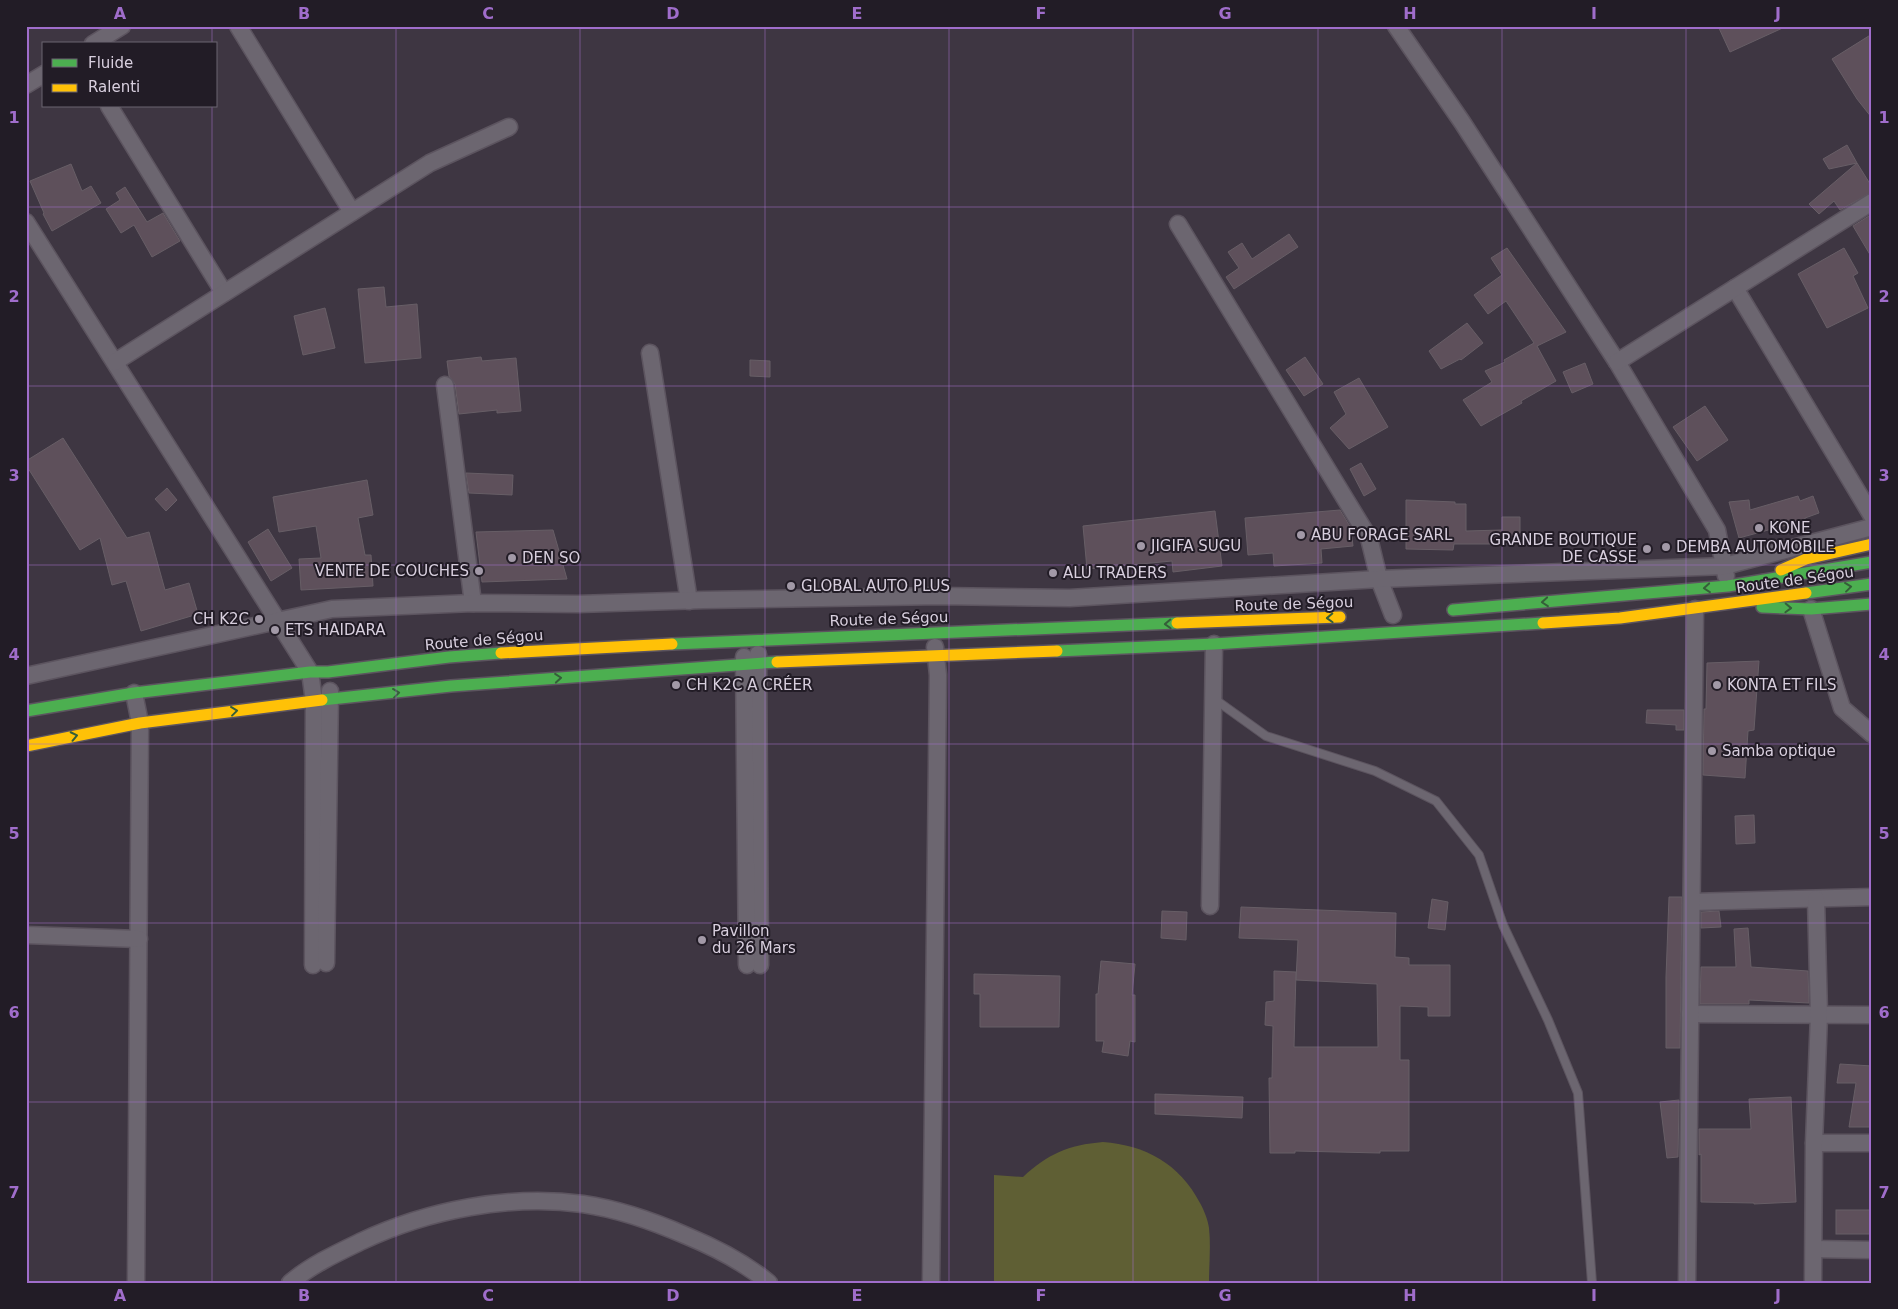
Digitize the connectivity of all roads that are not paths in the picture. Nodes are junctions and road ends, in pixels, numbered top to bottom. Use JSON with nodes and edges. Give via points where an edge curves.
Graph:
{"nodes":[{"id":1,"x":122,"y":26,"type":"edge"},
{"id":2,"x":238,"y":26,"type":"edge"},
{"id":3,"x":1396,"y":26,"type":"edge"},
{"id":4,"x":96,"y":42,"type":"edge"},
{"id":5,"x":42,"y":75,"type":"edge"},
{"id":6,"x":26,"y":85,"type":"edge"},
{"id":7,"x":111,"y":108,"type":"edge"},
{"id":8,"x":509,"y":127,"type":"dead end"},
{"id":9,"x":1872,"y":202,"type":"edge"},
{"id":10,"x":352,"y":212,"type":"junction"},
{"id":11,"x":26,"y":222,"type":"edge"},
{"id":12,"x":1178,"y":224,"type":"dead end"},
{"id":13,"x":1735,"y":288,"type":"junction"},
{"id":14,"x":224,"y":293,"type":"junction"},
{"id":15,"x":650,"y":353,"type":"dead end"},
{"id":16,"x":115,"y":362,"type":"junction"},
{"id":17,"x":1617,"y":362,"type":"junction"},
{"id":18,"x":445,"y":385,"type":"dead end"},
{"id":19,"x":1872,"y":516,"type":"edge"},
{"id":20,"x":1872,"y":527,"type":"edge"},
{"id":21,"x":1872,"y":544,"type":"edge"},
{"id":22,"x":1872,"y":562,"type":"edge"},
{"id":23,"x":1724,"y":566,"type":"junction"},
{"id":24,"x":1379,"y":579,"type":"junction"},
{"id":25,"x":1756,"y":581,"type":"junction"},
{"id":26,"x":1872,"y":584,"type":"edge"},
{"id":27,"x":1728,"y":586,"type":"junction"},
{"id":28,"x":689,"y":601,"type":"junction"},
{"id":29,"x":473,"y":603,"type":"junction"},
{"id":30,"x":1872,"y":604,"type":"edge"},
{"id":31,"x":1722,"y":605,"type":"junction"},
{"id":32,"x":1695,"y":609,"type":"junction"},
{"id":33,"x":1811,"y":609,"type":"junction"},
{"id":34,"x":1442,"y":611,"type":"dead end"},
{"id":35,"x":1393,"y":615,"type":"dead end"},
{"id":36,"x":1353,"y":617,"type":"dead end"},
{"id":37,"x":278,"y":620,"type":"junction"},
{"id":38,"x":934,"y":632,"type":"junction"},
{"id":39,"x":750,"y":640,"type":"junction"},
{"id":40,"x":1214,"y":644,"type":"junction"},
{"id":41,"x":936,"y":655,"type":"junction"},
{"id":42,"x":751,"y":664,"type":"junction"},
{"id":43,"x":310,"y":672,"type":"junction"},
{"id":44,"x":328,"y":672,"type":"junction"},
{"id":45,"x":26,"y":676,"type":"edge"},
{"id":46,"x":134,"y":693,"type":"junction"},
{"id":47,"x":1213,"y":698,"type":"junction"},
{"id":48,"x":331,"y":700,"type":"junction"},
{"id":49,"x":314,"y":701,"type":"junction"},
{"id":50,"x":26,"y":711,"type":"edge"},
{"id":51,"x":140,"y":723,"type":"junction"},
{"id":52,"x":1872,"y":734,"type":"edge"},
{"id":53,"x":26,"y":746,"type":"edge"},
{"id":54,"x":1872,"y":897,"type":"edge"},
{"id":55,"x":1816,"y":899,"type":"junction"},
{"id":56,"x":1692,"y":902,"type":"junction"},
{"id":57,"x":1210,"y":906,"type":"dead end"},
{"id":58,"x":26,"y":935,"type":"edge"},
{"id":59,"x":139,"y":939,"type":"junction"},
{"id":60,"x":753,"y":965,"type":"dead end"},
{"id":61,"x":1690,"y":1014,"type":"junction"},
{"id":62,"x":1819,"y":1015,"type":"junction"},
{"id":63,"x":1872,"y":1015,"type":"edge"},
{"id":64,"x":1814,"y":1143,"type":"junction"},
{"id":65,"x":1872,"y":1143,"type":"edge"},
{"id":66,"x":1814,"y":1249,"type":"junction"},
{"id":67,"x":1872,"y":1250,"type":"edge"},
{"id":68,"x":136,"y":1283,"type":"edge"},
{"id":69,"x":290,"y":1283,"type":"edge"},
{"id":70,"x":769,"y":1283,"type":"edge"},
{"id":71,"x":931,"y":1283,"type":"edge"},
{"id":72,"x":1592,"y":1283,"type":"edge"},
{"id":73,"x":1687,"y":1283,"type":"edge"},
{"id":74,"x":1813,"y":1283,"type":"edge"}],
"edges":[{"from":1,"to":4,"type":"street"},
{"from":2,"to":10,"type":"street"},
{"from":3,"to":17,"type":"street"},
{"from":5,"to":6,"type":"street"},
{"from":7,"to":14,"type":"street"},
{"from":8,"to":10,"type":"street","via":[[430,163]]},
{"from":9,"to":13,"type":"street"},
{"from":10,"to":14,"type":"street"},
{"from":11,"to":16,"type":"street"},
{"from":12,"to":24,"type":"street","via":[[1369,538]]},
{"from":13,"to":17,"type":"street"},
{"from":13,"to":19,"type":"street"},
{"from":14,"to":16,"type":"street"},
{"from":15,"to":28,"type":"street"},
{"from":16,"to":37,"type":"street"},
{"from":17,"to":23,"type":"street","via":[[1717,530]]},
{"from":18,"to":29,"type":"street"},
{"from":20,"to":23,"type":"street"},
{"from":21,"to":25,"type":"main road","name":"Route de Ségou","via":[[1806,559]]},
{"from":22,"to":25,"type":"main road","name":"Route de Ségou"},
{"from":23,"to":24,"type":"street"},
{"from":23,"to":27,"type":"street"},
{"from":24,"to":28,"type":"street","via":[[1070,598],[942,596]]},
{"from":24,"to":35,"type":"street"},
{"from":25,"to":27,"type":"main road","name":"Route de Ségou"},
{"from":31,"to":26,"type":"main road","name":"Route de Ségou","one_way":true},
{"from":27,"to":34,"type":"main road","name":"Route de Ségou","one_way":true},
{"from":28,"to":29,"type":"street"},
{"from":29,"to":37,"type":"street","via":[[332,609]]},
{"from":30,"to":33,"type":"main road","name":"Route de Ségou"},
{"from":31,"to":32,"type":"main road","name":"Route de Ségou"},
{"from":31,"to":33,"type":"main road","name":"Route de Ségou","one_way":true},
{"from":32,"to":40,"type":"main road","name":"Route de Ségou","via":[[1620,618]]},
{"from":32,"to":56,"type":"street"},
{"from":33,"to":52,"type":"street","via":[[1842,708]]},
{"from":36,"to":38,"type":"main road","name":"Route de Ségou","one_way":true},
{"from":37,"to":43,"type":"street"},
{"from":37,"to":45,"type":"street"},
{"from":38,"to":39,"type":"main road","name":"Route de Ségou"},
{"from":38,"to":41,"type":"street"},
{"from":39,"to":42,"type":"street"},
{"from":39,"to":44,"type":"main road","name":"Route de Ségou","via":[[573,648]]},
{"from":40,"to":41,"type":"main road","name":"Route de Ségou"},
{"from":40,"to":47,"type":"street"},
{"from":41,"to":42,"type":"main road","name":"Route de Ségou"},
{"from":41,"to":71,"type":"street"},
{"from":48,"to":42,"type":"main road","name":"Route de Ségou","one_way":true,"via":[[450,686]]},
{"from":42,"to":60,"type":"street"},
{"from":43,"to":44,"type":"main road","name":"Route de Ségou"},
{"from":43,"to":46,"type":"main road","name":"Route de Ségou"},
{"from":43,"to":49,"type":"street"},
{"from":44,"to":48,"type":"street"},
{"from":46,"to":50,"type":"main road","name":"Route de Ségou"},
{"from":46,"to":51,"type":"street"},
{"from":47,"to":57,"type":"street"},
{"from":47,"to":72,"type":"lane","via":[[1266,736],[1376,771],[1436,801],[1479,855],[1503,925],[1578,1093]]},
{"from":48,"to":49,"type":"main road","name":"Route de Ségou"},
{"from":48,"to":49,"type":"street","via":[[320,964]]},
{"from":51,"to":49,"type":"main road","name":"Route de Ségou","one_way":true},
{"from":53,"to":51,"type":"main road","name":"Route de Ségou","one_way":true},
{"from":51,"to":59,"type":"street"},
{"from":54,"to":55,"type":"street"},
{"from":55,"to":56,"type":"street"},
{"from":55,"to":62,"type":"street"},
{"from":56,"to":61,"type":"street"},
{"from":58,"to":59,"type":"street"},
{"from":59,"to":68,"type":"street"},
{"from":61,"to":62,"type":"street"},
{"from":61,"to":73,"type":"street"},
{"from":62,"to":63,"type":"street"},
{"from":62,"to":64,"type":"street"},
{"from":64,"to":65,"type":"street"},
{"from":64,"to":66,"type":"street"},
{"from":66,"to":67,"type":"street"},
{"from":66,"to":74,"type":"street"},
{"from":69,"to":70,"type":"street","via":[[335,1254],[417,1219],[485,1204],[531,1201],[583,1204],[668,1228],[715,1248]]}]}
